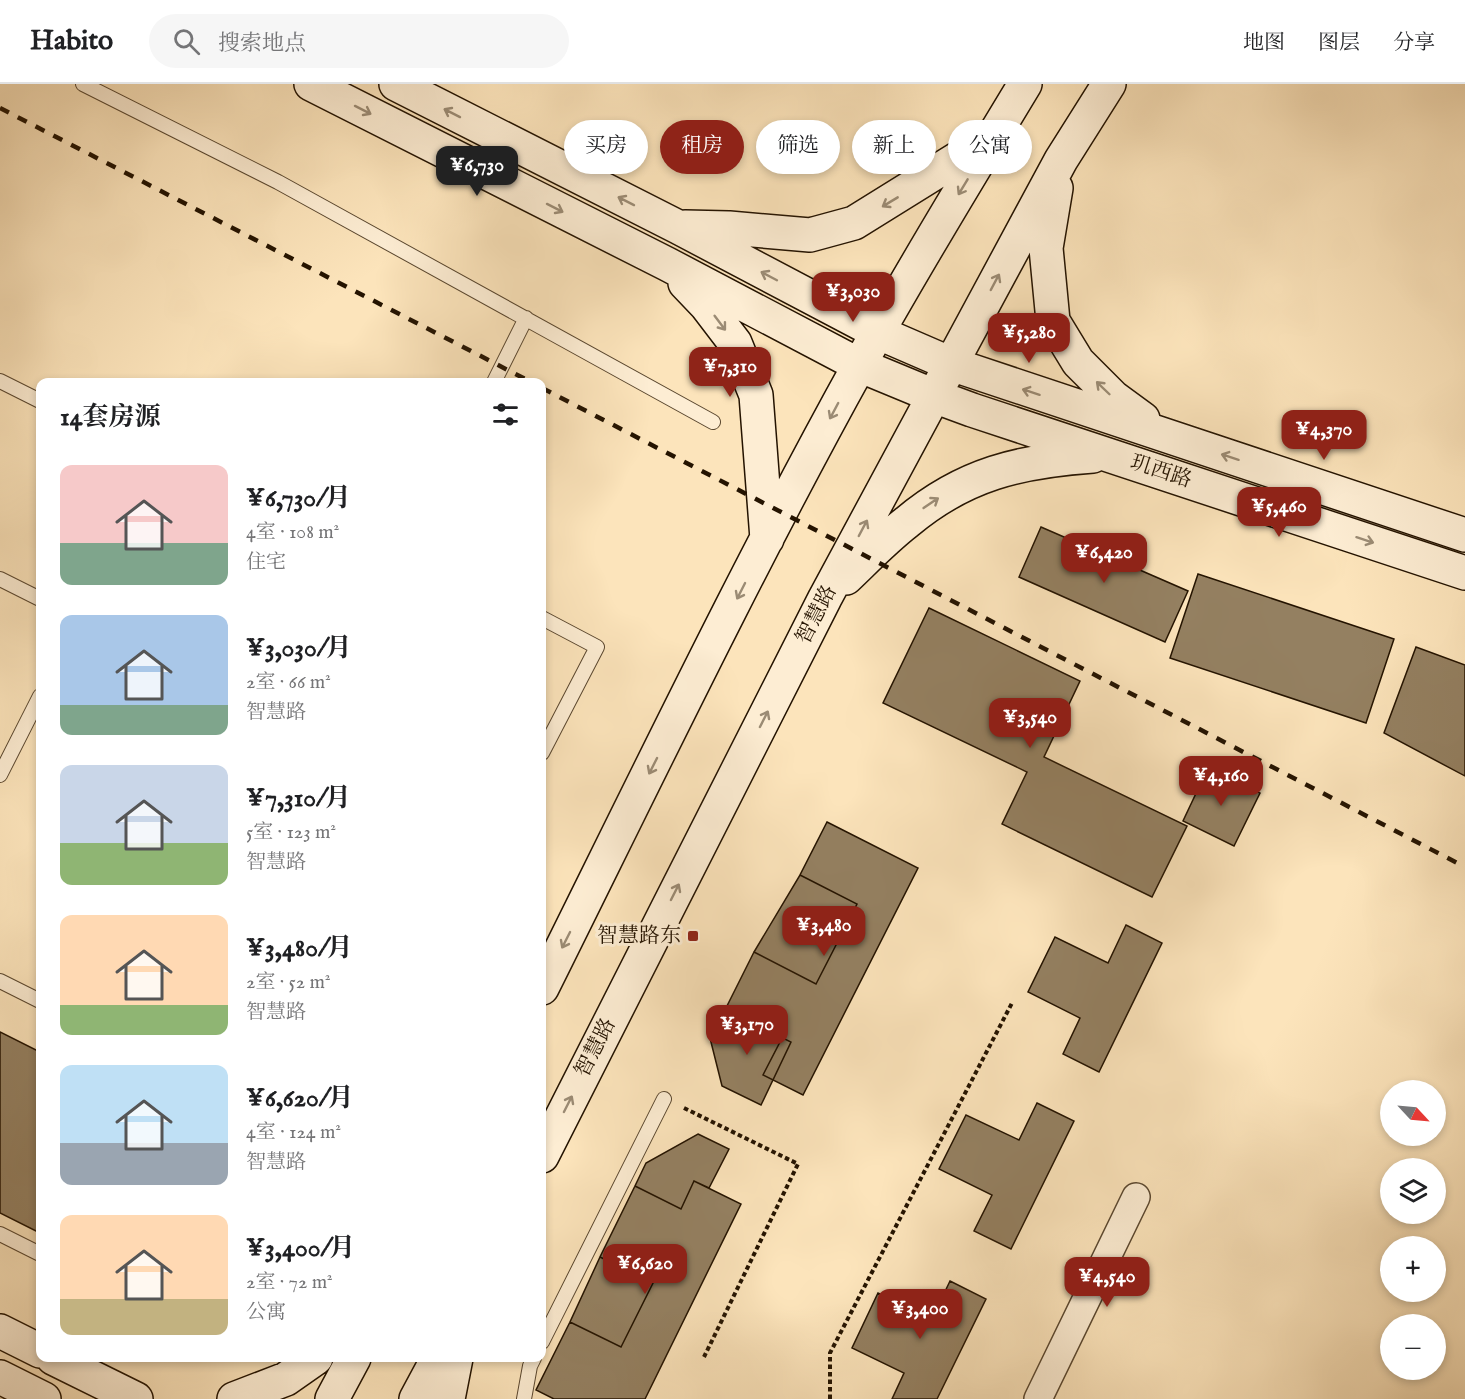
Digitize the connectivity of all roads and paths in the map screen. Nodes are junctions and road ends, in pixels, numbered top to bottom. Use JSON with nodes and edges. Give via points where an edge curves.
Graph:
{"nodes":[{"id":1,"x":83,"y":84,"type":"edge"},
{"id":2,"x":310,"y":84,"type":"edge"},
{"id":3,"x":396,"y":84,"type":"edge"},
{"id":4,"x":1025,"y":84,"type":"edge"},
{"id":5,"x":1109,"y":84,"type":"edge"},
{"id":6,"x":1003,"y":120,"type":"edge"},
{"id":7,"x":1061,"y":160,"type":"junction"},
{"id":8,"x":948,"y":165,"type":"edge"},
{"id":9,"x":971,"y":174,"type":"edge"},
{"id":10,"x":678,"y":227,"type":"junction"},
{"id":11,"x":667,"y":264,"type":"junction"},
{"id":12,"x":526,"y":318,"type":"junction"},
{"id":13,"x":877,"y":332,"type":"junction"},
{"id":14,"x":951,"y":364,"type":"junction"},
{"id":15,"x":859,"y":365,"type":"junction"},
{"id":16,"x":496,"y":378,"type":"edge"},
{"id":17,"x":0,"y":381,"type":"edge"},
{"id":18,"x":934,"y":396,"type":"junction"},
{"id":19,"x":36,"y":399,"type":"edge"},
{"id":20,"x":713,"y":422,"type":"dead end"},
{"id":21,"x":1166,"y":436,"type":"junction"},
{"id":22,"x":1110,"y":455,"type":"junction"},
{"id":23,"x":1465,"y":535,"type":"edge"},
{"id":24,"x":767,"y":539,"type":"junction"},
{"id":25,"x":1465,"y":573,"type":"edge"},
{"id":26,"x":0,"y":579,"type":"edge"},
{"id":27,"x":36,"y":597,"type":"edge"},
{"id":28,"x":825,"y":598,"type":"junction"},
{"id":29,"x":546,"y":620,"type":"edge"},
{"id":30,"x":36,"y":704,"type":"edge"},
{"id":31,"x":546,"y":745,"type":"edge"},
{"id":32,"x":0,"y":775,"type":"edge"},
{"id":33,"x":546,"y":980,"type":"edge"},
{"id":34,"x":0,"y":981,"type":"edge"},
{"id":35,"x":36,"y":999,"type":"edge"},
{"id":36,"x":1012,"y":1003,"type":"dead end"},
{"id":37,"x":664,"y":1099,"type":"joint"},
{"id":38,"x":546,"y":1148,"type":"edge"},
{"id":39,"x":1136,"y":1197,"type":"dead end"},
{"id":40,"x":0,"y":1234,"type":"edge"},
{"id":41,"x":36,"y":1252,"type":"edge"},
{"id":42,"x":0,"y":1331,"type":"edge"},
{"id":43,"x":546,"y":1334,"type":"edge"},
{"id":44,"x":36,"y":1349,"type":"edge"},
{"id":45,"x":704,"y":1357,"type":"dead end"},
{"id":46,"x":61,"y":1362,"type":"edge"},
{"id":47,"x":310,"y":1362,"type":"edge"},
{"id":48,"x":352,"y":1362,"type":"edge"},
{"id":49,"x":436,"y":1362,"type":"edge"},
{"id":50,"x":455,"y":1362,"type":"edge"},
{"id":51,"x":532,"y":1362,"type":"edge"},
{"id":52,"x":0,"y":1377,"type":"edge"},
{"id":53,"x":125,"y":1393,"type":"edge"},
{"id":54,"x":44,"y":1399,"type":"edge"},
{"id":55,"x":158,"y":1399,"type":"edge"},
{"id":56,"x":234,"y":1399,"type":"edge"},
{"id":57,"x":332,"y":1399,"type":"edge"},
{"id":58,"x":416,"y":1399,"type":"edge"},
{"id":59,"x":448,"y":1399,"type":"edge"},
{"id":60,"x":524,"y":1399,"type":"edge"},
{"id":61,"x":830,"y":1399,"type":"edge"},
{"id":62,"x":1038,"y":1399,"type":"edge"}],
"edges":[{"from":1,"to":12,"type":"lane","via":[[278,182]]},
{"from":2,"to":11,"type":"main road","name":"玑西路","one_way":true},
{"from":10,"to":3,"type":"main road","one_way":true},
{"from":4,"to":6,"type":"main road"},
{"from":5,"to":7,"type":"main road","name":"智慧路"},
{"from":14,"to":7,"type":"main road","name":"智慧路","one_way":true},
{"from":21,"to":7,"type":"main road","one_way":true,"via":[[1113,397],[1078,362],[1053,321],[1046,248]]},
{"from":8,"to":10,"type":"main road","one_way":true,"via":[[854,223],[810,235]]},
{"from":9,"to":13,"type":"main road","one_way":true},
{"from":13,"to":10,"type":"main road","one_way":true},
{"from":11,"to":15,"type":"main road","name":"玑西路"},
{"from":11,"to":24,"type":"main road","one_way":true,"via":[[735,343],[756,395]]},
{"from":12,"to":16,"type":"lane"},
{"from":12,"to":20,"type":"lane"},
{"from":13,"to":14,"type":"main road"},
{"from":13,"to":15,"type":"main road"},
{"from":14,"to":18,"type":"main road","name":"智慧路"},
{"from":21,"to":14,"type":"main road","one_way":true},
{"from":15,"to":18,"type":"main road","name":"玑西路"},
{"from":15,"to":24,"type":"main road","one_way":true},
{"from":17,"to":19,"type":"lane"},
{"from":18,"to":22,"type":"main road","name":"玑西路"},
{"from":28,"to":18,"type":"main road","name":"智慧路","one_way":true},
{"from":23,"to":21,"type":"main road","one_way":true},
{"from":22,"to":25,"type":"main road","name":"玑西路","one_way":true},
{"from":28,"to":22,"type":"main road","one_way":true,"via":[[906,522],[969,482],[1007,468],[1051,459]]},
{"from":24,"to":33,"type":"main road","one_way":true},
{"from":26,"to":27,"type":"lane"},
{"from":38,"to":28,"type":"main road","name":"智慧路","one_way":true},
{"from":29,"to":31,"type":"lane","via":[[597,647]]},
{"from":30,"to":32,"type":"lane"},
{"from":34,"to":35,"type":"lane"},
{"from":36,"to":61,"type":"path","via":[[830,1353]]},
{"from":37,"to":43,"type":"lane"},
{"from":37,"to":45,"type":"path","via":[[798,1164]]},
{"from":39,"to":62,"type":"street"},
{"from":40,"to":41,"type":"lane"},
{"from":42,"to":44,"type":"main road"},
{"from":46,"to":53,"type":"main road"},
{"from":47,"to":56,"type":"main road","via":[[286,1379]]},
{"from":48,"to":57,"type":"main road"},
{"from":49,"to":58,"type":"main road"},
{"from":50,"to":59,"type":"main road"},
{"from":51,"to":60,"type":"lane"},
{"from":52,"to":54,"type":"main road"},
{"from":53,"to":55,"type":"main road"}]}
